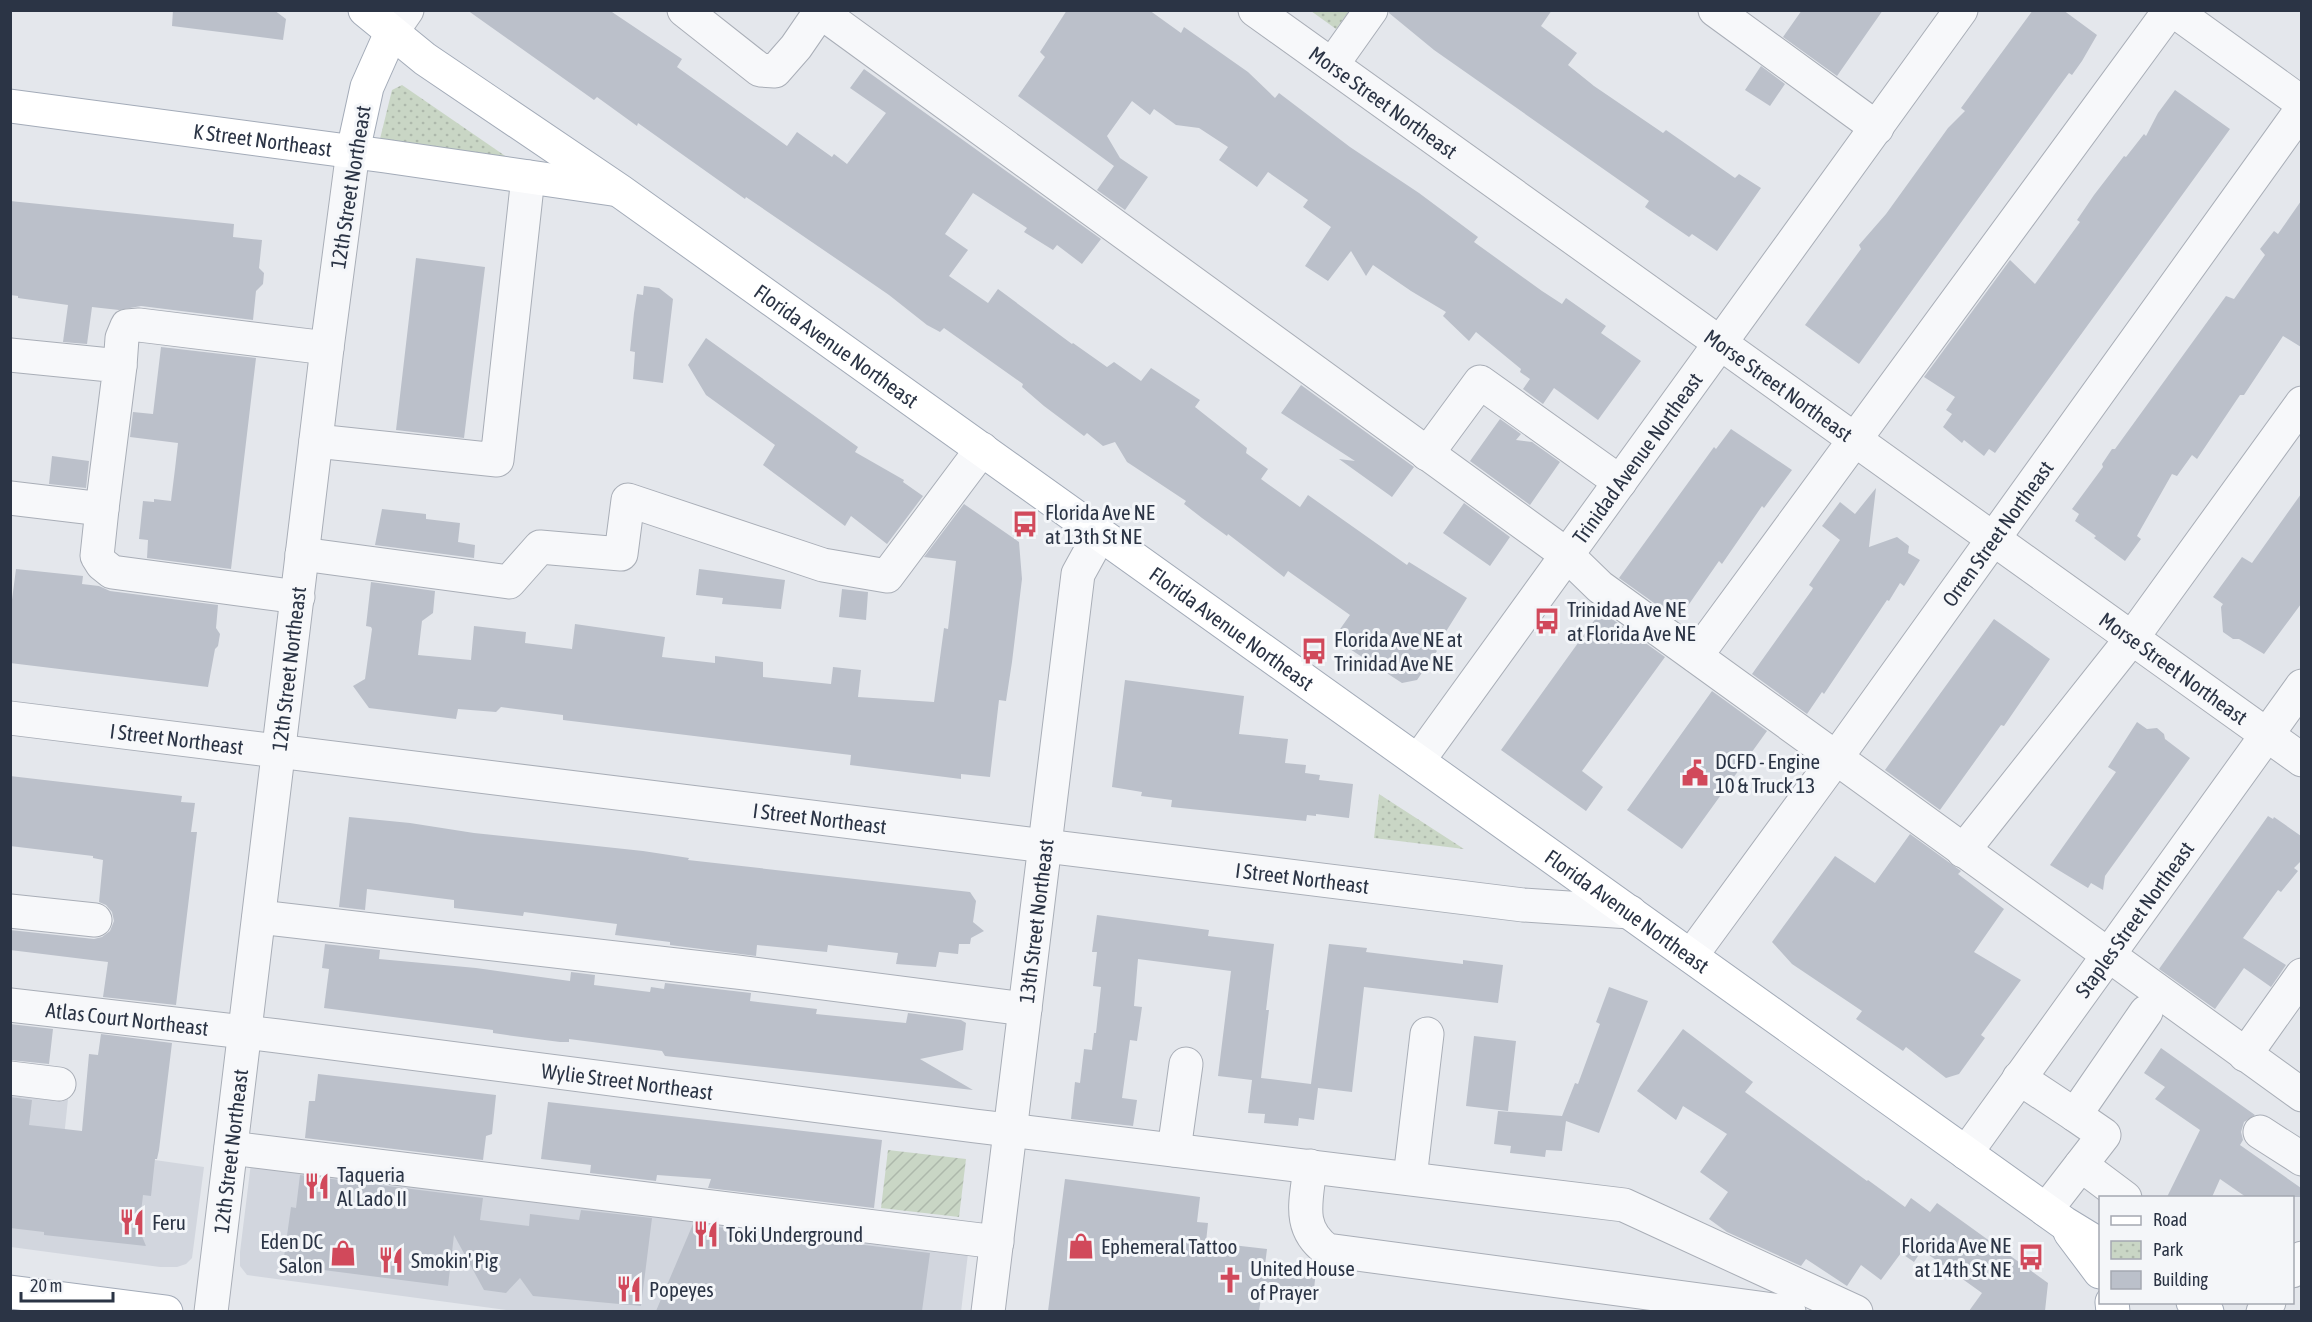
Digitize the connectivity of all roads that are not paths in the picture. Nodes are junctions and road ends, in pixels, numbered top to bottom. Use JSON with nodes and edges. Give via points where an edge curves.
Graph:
{"nodes":[{"id":1,"x":365,"y":10,"type":"edge"},
{"id":2,"x":684,"y":10,"type":"edge"},
{"id":3,"x":1255,"y":10,"type":"edge"},
{"id":4,"x":1371,"y":10,"type":"edge"},
{"id":5,"x":1715,"y":10,"type":"edge"},
{"id":6,"x":1962,"y":10,"type":"edge"},
{"id":7,"x":2171,"y":10,"type":"edge"},
{"id":8,"x":819,"y":11,"type":"edge"},
{"id":9,"x":399,"y":22,"type":"edge"},
{"id":10,"x":1332,"y":65,"type":"junction"},
{"id":11,"x":2301,"y":103,"type":"edge"},
{"id":12,"x":10,"y":106,"type":"edge"},
{"id":13,"x":2301,"y":109,"type":"edge"},
{"id":14,"x":1877,"y":128,"type":"junction"},
{"id":15,"x":353,"y":151,"type":"junction"},
{"id":16,"x":528,"y":177,"type":"junction"},
{"id":17,"x":620,"y":191,"type":"junction"},
{"id":18,"x":1720,"y":344,"type":"junction"},
{"id":19,"x":327,"y":348,"type":"junction"},
{"id":20,"x":10,"y":355,"type":"edge"},
{"id":21,"x":120,"y":366,"type":"junction"},
{"id":22,"x":2301,"y":403,"type":"edge"},
{"id":23,"x":1854,"y":440,"type":"junction"},
{"id":24,"x":316,"y":441,"type":"junction"},
{"id":25,"x":982,"y":449,"type":"junction"},
{"id":26,"x":1427,"y":454,"type":"junction"},
{"id":27,"x":1620,"y":482,"type":"junction"},
{"id":28,"x":10,"y":498,"type":"edge"},
{"id":29,"x":102,"y":509,"type":"junction"},
{"id":30,"x":1100,"y":534,"type":"junction"},
{"id":31,"x":1993,"y":538,"type":"junction"},
{"id":32,"x":302,"y":554,"type":"junction"},
{"id":33,"x":1567,"y":555,"type":"junction"},
{"id":34,"x":298,"y":597,"type":"junction"},
{"id":35,"x":2132,"y":638,"type":"junction"},
{"id":36,"x":1696,"y":656,"type":"junction"},
{"id":37,"x":2301,"y":686,"type":"edge"},
{"id":38,"x":10,"y":718,"type":"edge"},
{"id":39,"x":2266,"y":735,"type":"junction"},
{"id":40,"x":279,"y":751,"type":"junction"},
{"id":41,"x":1836,"y":758,"type":"junction"},
{"id":42,"x":2301,"y":760,"type":"edge"},
{"id":43,"x":1418,"y":761,"type":"junction"},
{"id":44,"x":1044,"y":844,"type":"junction"},
{"id":45,"x":1963,"y":851,"type":"junction"},
{"id":46,"x":10,"y":911,"type":"edge"},
{"id":47,"x":1630,"y":912,"type":"junction"},
{"id":48,"x":259,"y":917,"type":"junction"},
{"id":49,"x":94,"y":920,"type":"dead end"},
{"id":50,"x":1691,"y":956,"type":"junction"},
{"id":51,"x":2107,"y":956,"type":"junction"},
{"id":52,"x":2301,"y":975,"type":"edge"},
{"id":53,"x":10,"y":1005,"type":"edge"},
{"id":54,"x":1025,"y":1009,"type":"junction"},
{"id":55,"x":2146,"y":1012,"type":"dead end"},
{"id":56,"x":245,"y":1032,"type":"junction"},
{"id":57,"x":1427,"y":1034,"type":"dead end"},
{"id":58,"x":2244,"y":1054,"type":"junction"},
{"id":59,"x":1186,"y":1064,"type":"dead end"},
{"id":60,"x":10,"y":1078,"type":"edge"},
{"id":61,"x":2019,"y":1078,"type":"junction"},
{"id":62,"x":59,"y":1084,"type":"dead end"},
{"id":63,"x":2301,"y":1095,"type":"edge"},
{"id":64,"x":2075,"y":1115,"type":"junction"},
{"id":65,"x":1010,"y":1130,"type":"junction"},
{"id":66,"x":2260,"y":1132,"type":"dead end"},
{"id":67,"x":231,"y":1148,"type":"junction"},
{"id":68,"x":1174,"y":1150,"type":"junction"},
{"id":69,"x":1966,"y":1153,"type":"junction"},
{"id":70,"x":2301,"y":1159,"type":"edge"},
{"id":71,"x":2081,"y":1165,"type":"junction"},
{"id":72,"x":1310,"y":1166,"type":"junction"},
{"id":73,"x":1410,"y":1178,"type":"junction"},
{"id":74,"x":2124,"y":1196,"type":"edge"},
{"id":75,"x":2055,"y":1217,"type":"junction"},
{"id":76,"x":997,"y":1242,"type":"junction"},
{"id":77,"x":2099,"y":1244,"type":"edge"},
{"id":78,"x":2099,"y":1271,"type":"edge"},
{"id":79,"x":10,"y":1292,"type":"edge"},
{"id":80,"x":166,"y":1311,"type":"edge"},
{"id":81,"x":212,"y":1311,"type":"edge"},
{"id":82,"x":988,"y":1311,"type":"edge"},
{"id":83,"x":1789,"y":1311,"type":"edge"},
{"id":84,"x":1856,"y":1311,"type":"edge"}],
"edges":[{"from":1,"to":9,"type":"main road","name":"Florida Avenue Northeast"},
{"from":2,"to":8,"type":"street","via":[[760,70],[775,71]]},
{"from":3,"to":10,"type":"street","name":"Morse Street Northeast"},
{"from":4,"to":10,"type":"street"},
{"from":5,"to":14,"type":"street"},
{"from":6,"to":14,"type":"street","name":"Trinidad Avenue Northeast"},
{"from":7,"to":11,"type":"street"},
{"from":7,"to":23,"type":"street"},
{"from":8,"to":26,"type":"street"},
{"from":9,"to":15,"type":"main road","name":"12th Street Northeast","via":[[367,87]]},
{"from":9,"to":17,"type":"main road","name":"Florida Avenue Northeast","via":[[530,131]]},
{"from":10,"to":18,"type":"street","name":"Morse Street Northeast"},
{"from":12,"to":15,"type":"main road","name":"K Street Northeast"},
{"from":13,"to":31,"type":"street","name":"Orren Street Northeast"},
{"from":14,"to":18,"type":"street","name":"Trinidad Avenue Northeast"},
{"from":15,"to":16,"type":"main road","name":"K Street Northeast"},
{"from":15,"to":19,"type":"street","name":"12th Street Northeast"},
{"from":16,"to":17,"type":"main road","name":"K Street Northeast"},
{"from":16,"to":24,"type":"street","via":[[497,460]]},
{"from":17,"to":25,"type":"main road","name":"Florida Avenue Northeast"},
{"from":18,"to":23,"type":"street","name":"Morse Street Northeast"},
{"from":18,"to":27,"type":"street","name":"Trinidad Avenue Northeast"},
{"from":19,"to":21,"type":"street","via":[[127,326]]},
{"from":19,"to":24,"type":"street","name":"12th Street Northeast"},
{"from":20,"to":21,"type":"street"},
{"from":21,"to":29,"type":"street"},
{"from":22,"to":35,"type":"street"},
{"from":23,"to":31,"type":"street","name":"Morse Street Northeast"},
{"from":23,"to":36,"type":"street"},
{"from":24,"to":32,"type":"street","name":"12th Street Northeast"},
{"from":25,"to":30,"type":"main road","name":"Florida Avenue Northeast"},
{"from":25,"to":32,"type":"street","via":[[887,576],[823,565],[628,500],[621,554],[540,547],[509,582]]},
{"from":26,"to":27,"type":"street","via":[[1480,382]]},
{"from":26,"to":33,"type":"street"},
{"from":27,"to":33,"type":"street","name":"Trinidad Avenue Northeast"},
{"from":28,"to":29,"type":"street"},
{"from":29,"to":34,"type":"street","via":[[97,556],[112,572]]},
{"from":30,"to":43,"type":"main road","name":"Florida Avenue Northeast"},
{"from":30,"to":44,"type":"street","name":"13th Street Northeast","via":[[1078,574]]},
{"from":31,"to":35,"type":"street","name":"Morse Street Northeast"},
{"from":31,"to":41,"type":"street","name":"Orren Street Northeast"},
{"from":32,"to":34,"type":"street","name":"12th Street Northeast"},
{"from":33,"to":36,"type":"street","via":[[1600,587]]},
{"from":33,"to":43,"type":"street","name":"Trinidad Avenue Northeast"},
{"from":34,"to":40,"type":"street","name":"12th Street Northeast"},
{"from":35,"to":39,"type":"street","name":"Morse Street Northeast"},
{"from":35,"to":45,"type":"street"},
{"from":36,"to":41,"type":"street"},
{"from":37,"to":39,"type":"street","name":"Staples Street Northeast"},
{"from":38,"to":40,"type":"street","name":"I Street Northeast"},
{"from":39,"to":42,"type":"street","name":"Morse Street Northeast"},
{"from":39,"to":51,"type":"street","name":"Staples Street Northeast"},
{"from":40,"to":44,"type":"street","name":"I Street Northeast"},
{"from":40,"to":48,"type":"street","name":"12th Street Northeast"},
{"from":41,"to":45,"type":"street"},
{"from":41,"to":50,"type":"street","name":"Orren Street Northeast"},
{"from":43,"to":47,"type":"main road","name":"Florida Avenue Northeast"},
{"from":44,"to":47,"type":"street","name":"I Street Northeast","via":[[1522,905]]},
{"from":44,"to":54,"type":"street","name":"13th Street Northeast"},
{"from":45,"to":51,"type":"street"},
{"from":46,"to":49,"type":"street"},
{"from":47,"to":50,"type":"main road","name":"Florida Avenue Northeast"},
{"from":48,"to":54,"type":"street"},
{"from":48,"to":56,"type":"street","name":"12th Street Northeast"},
{"from":50,"to":69,"type":"main road","name":"Florida Avenue Northeast"},
{"from":51,"to":58,"type":"street"},
{"from":51,"to":61,"type":"street","name":"Staples Street Northeast"},
{"from":52,"to":58,"type":"street"},
{"from":53,"to":56,"type":"street","name":"Atlas Court Northeast"},
{"from":54,"to":65,"type":"street","name":"13th Street Northeast"},
{"from":55,"to":64,"type":"street"},
{"from":56,"to":65,"type":"street","name":"Wylie Street Northeast"},
{"from":56,"to":67,"type":"street","name":"12th Street Northeast"},
{"from":57,"to":73,"type":"street"},
{"from":58,"to":63,"type":"street"},
{"from":59,"to":68,"type":"street"},
{"from":60,"to":62,"type":"street"},
{"from":61,"to":64,"type":"street"},
{"from":61,"to":69,"type":"street","name":"Staples Street Northeast"},
{"from":64,"to":71,"type":"street","via":[[2104,1135]]},
{"from":65,"to":68,"type":"street","name":"Wylie Street Northeast"},
{"from":65,"to":76,"type":"street","name":"13th Street Northeast"},
{"from":66,"to":70,"type":"street"},
{"from":67,"to":76,"type":"street"},
{"from":67,"to":81,"type":"street","name":"12th Street Northeast"},
{"from":68,"to":72,"type":"street","name":"Wylie Street Northeast"},
{"from":69,"to":75,"type":"main road","name":"Florida Avenue Northeast"},
{"from":71,"to":74,"type":"street"},
{"from":71,"to":75,"type":"street"},
{"from":72,"to":73,"type":"street","name":"Wylie Street Northeast"},
{"from":72,"to":83,"type":"street","via":[[1305,1221],[1314,1240],[1327,1250]]},
{"from":73,"to":84,"type":"street","name":"Wylie Street Northeast","via":[[1624,1205]]},
{"from":75,"to":77,"type":"main road","name":"Florida Avenue Northeast"},
{"from":75,"to":78,"type":"main road"},
{"from":76,"to":82,"type":"street","name":"13th Street Northeast"},
{"from":79,"to":80,"type":"main road"}]}
